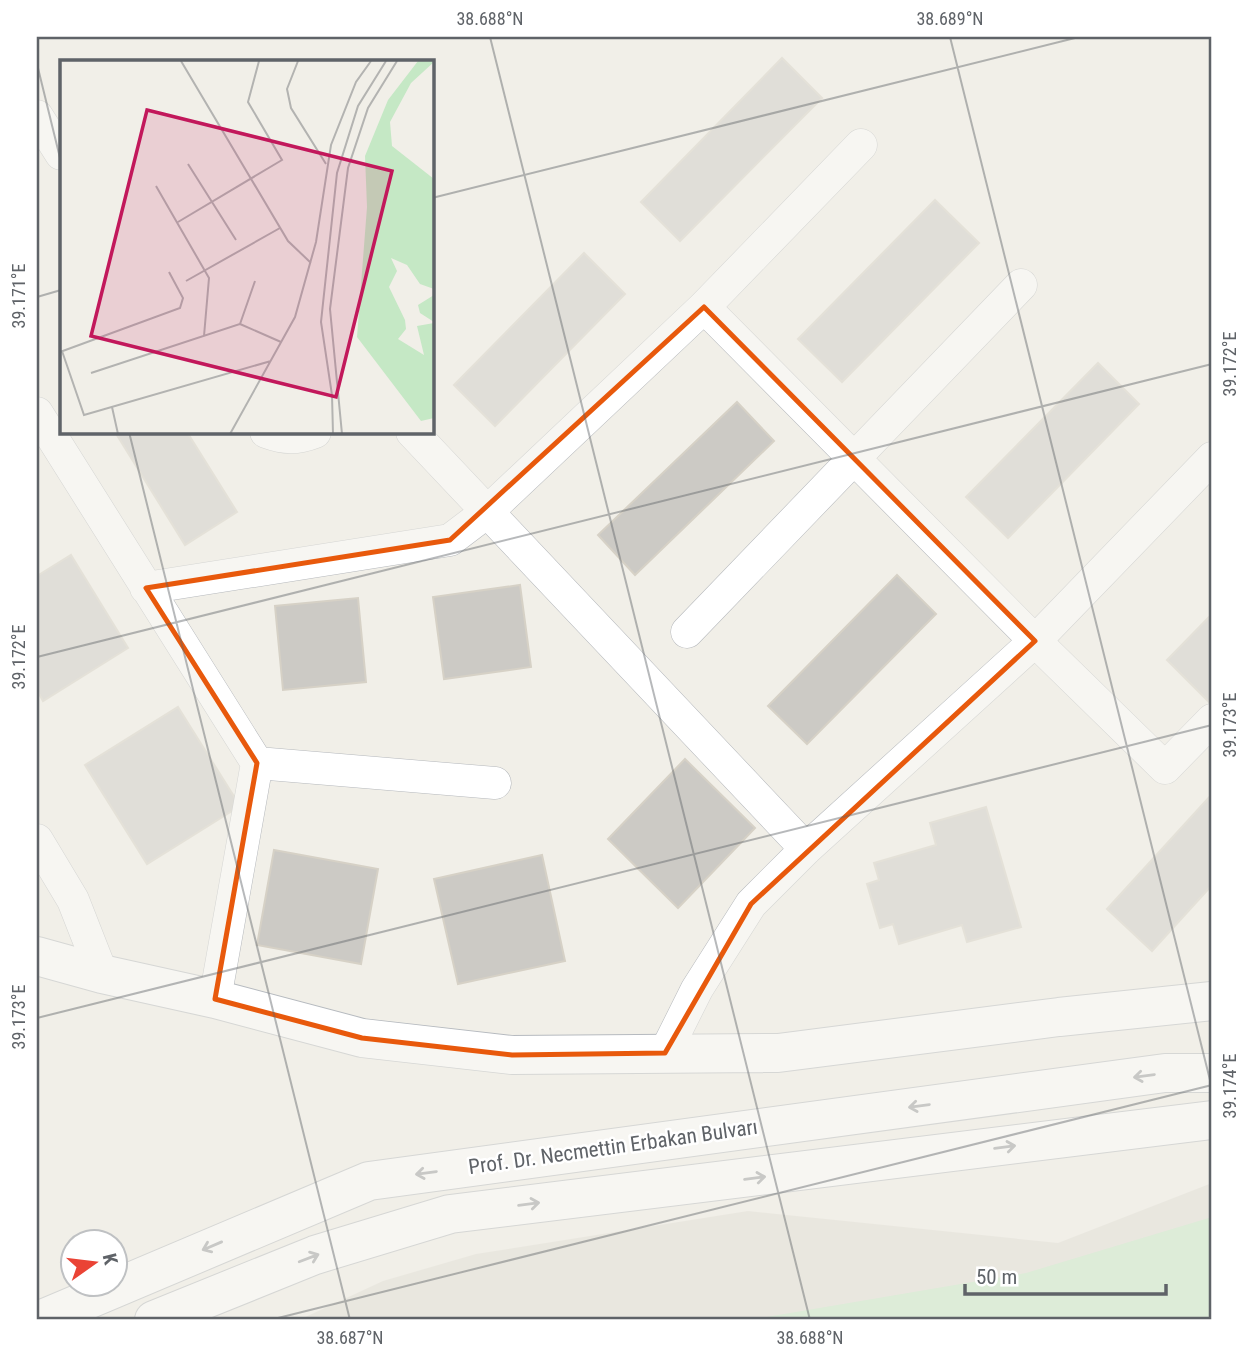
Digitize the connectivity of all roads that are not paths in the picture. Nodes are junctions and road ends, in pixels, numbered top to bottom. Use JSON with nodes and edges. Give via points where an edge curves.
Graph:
{"nodes":[{"id":1,"x":37,"y":116,"type":"edge"},
{"id":2,"x":861,"y":145,"type":"dead end"},
{"id":3,"x":60,"y":152,"type":"edge"},
{"id":4,"x":1021,"y":285,"type":"dead end"},
{"id":5,"x":704,"y":307,"type":"junction"},
{"id":6,"x":37,"y":414,"type":"edge"},
{"id":7,"x":271,"y":434,"type":"edge"},
{"id":8,"x":310,"y":434,"type":"edge"},
{"id":9,"x":414,"y":434,"type":"edge"},
{"id":10,"x":853,"y":458,"type":"junction"},
{"id":11,"x":1212,"y":458,"type":"edge"},
{"id":12,"x":487,"y":512,"type":"junction"},
{"id":13,"x":146,"y":588,"type":"junction"},
{"id":14,"x":687,"y":632,"type":"dead end"},
{"id":15,"x":1035,"y":641,"type":"junction"},
{"id":16,"x":1212,"y":720,"type":"edge"},
{"id":17,"x":257,"y":764,"type":"junction"},
{"id":18,"x":495,"y":783,"type":"dead end"},
{"id":19,"x":37,"y":841,"type":"edge"},
{"id":20,"x":806,"y":849,"type":"junction"},
{"id":21,"x":37,"y":956,"type":"edge"},
{"id":22,"x":102,"y":974,"type":"junction"},
{"id":23,"x":1208,"y":997,"type":"edge"},
{"id":24,"x":215,"y":999,"type":"junction"},
{"id":25,"x":665,"y":1052,"type":"junction"},
{"id":26,"x":1212,"y":1073,"type":"edge"},
{"id":27,"x":1212,"y":1121,"type":"edge"},
{"id":28,"x":40,"y":1320,"type":"edge"},
{"id":29,"x":154,"y":1320,"type":"edge"}],
"edges":[{"from":1,"to":3,"type":"street"},
{"from":2,"to":5,"type":"street"},
{"from":4,"to":10,"type":"street"},
{"from":5,"to":10,"type":"street"},
{"from":5,"to":12,"type":"street"},
{"from":6,"to":13,"type":"street"},
{"from":7,"to":8,"type":"street","via":[[296,439]]},
{"from":9,"to":12,"type":"street"},
{"from":10,"to":14,"type":"street"},
{"from":10,"to":15,"type":"street"},
{"from":11,"to":15,"type":"street"},
{"from":12,"to":13,"type":"street","via":[[450,540]]},
{"from":12,"to":20,"type":"street"},
{"from":13,"to":17,"type":"street"},
{"from":15,"to":16,"type":"street","via":[[1165,768]]},
{"from":15,"to":20,"type":"street"},
{"from":17,"to":18,"type":"street"},
{"from":17,"to":24,"type":"street"},
{"from":19,"to":22,"type":"street","via":[[73,900]]},
{"from":20,"to":25,"type":"street","via":[[751,904],[697,989]]},
{"from":21,"to":22,"type":"main road"},
{"from":22,"to":24,"type":"main road"},
{"from":23,"to":25,"type":"main road","via":[[778,1054]]},
{"from":24,"to":25,"type":"main road","via":[[362,1038],[512,1055]]},
{"from":26,"to":28,"type":"main road","name":"Prof. Dr. Necmettin Erbakan Bulvarı","one_way":true,"via":[[1165,1073],[369,1181]]},
{"from":29,"to":27,"type":"main road","name":"Prof. Dr. Necmettin Erbakan Bulvarı","one_way":true,"via":[[315,1255],[450,1213]]}]}
